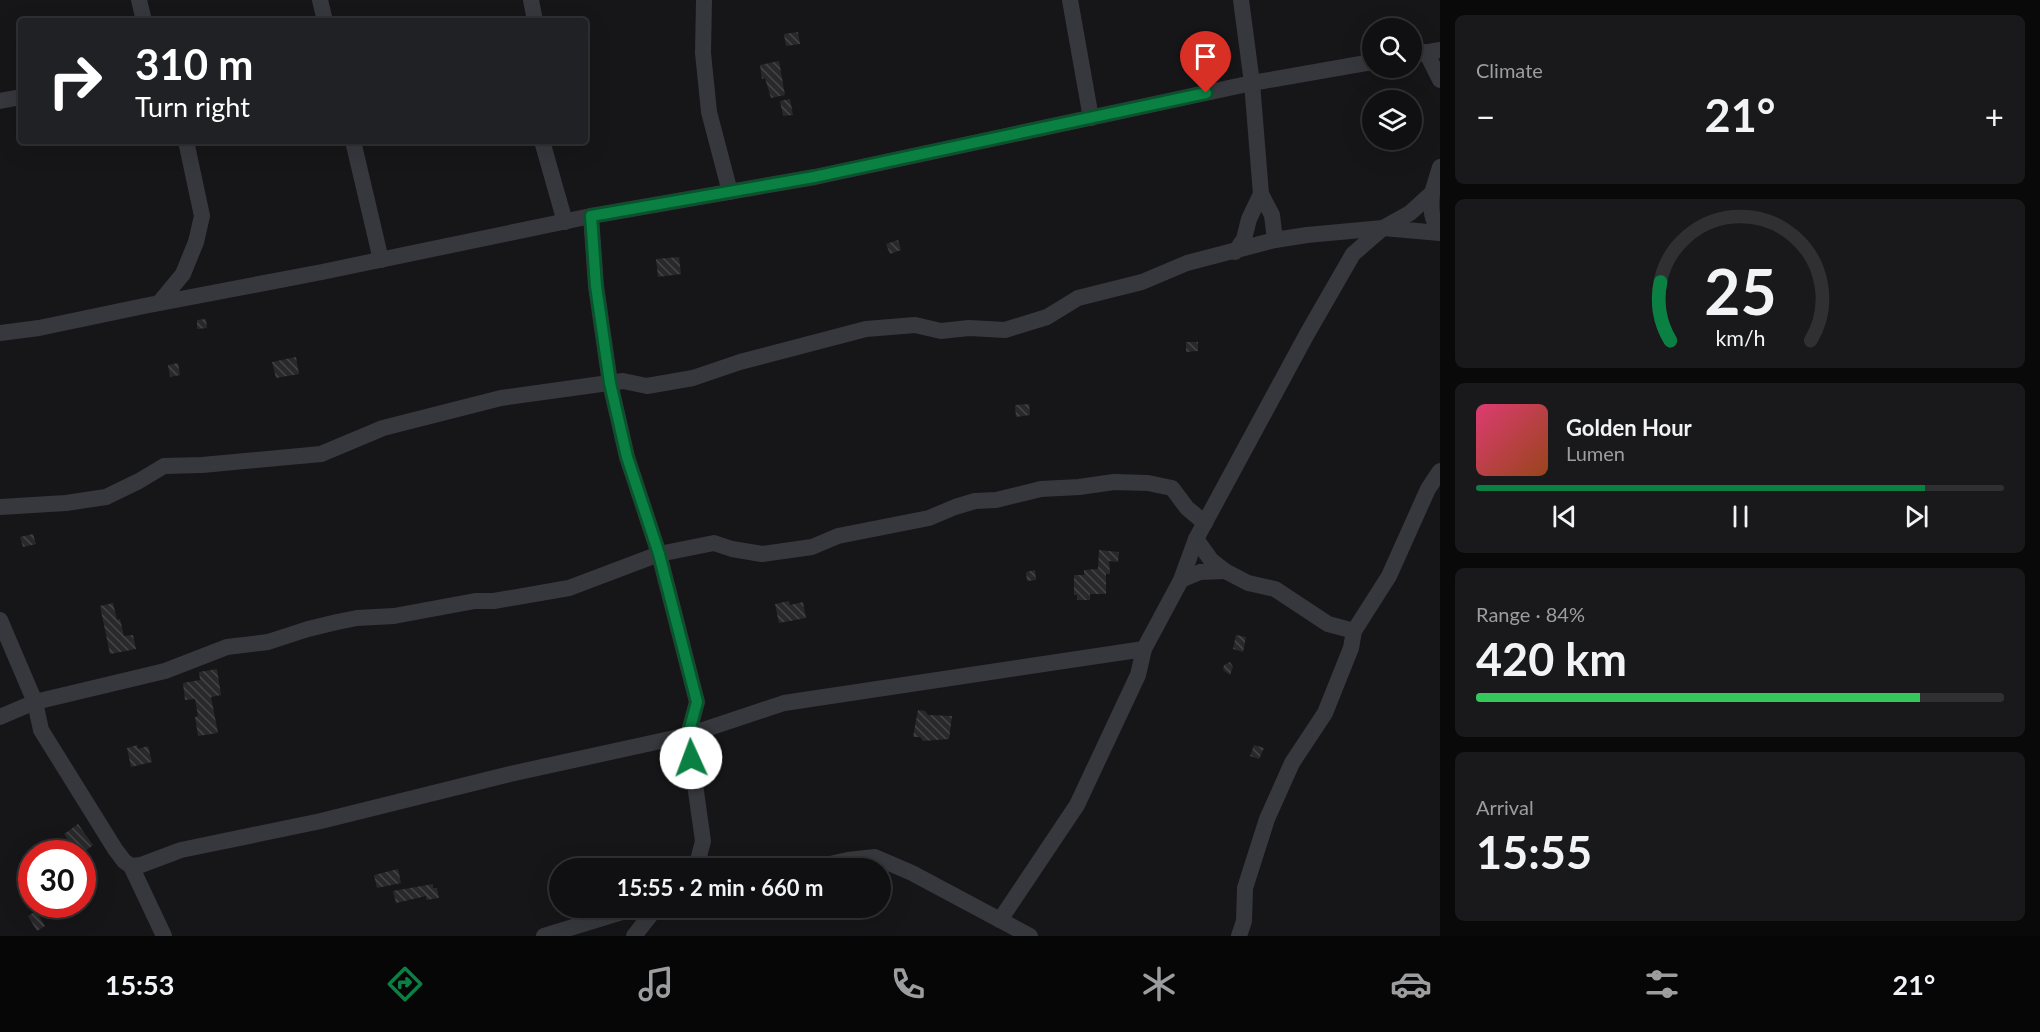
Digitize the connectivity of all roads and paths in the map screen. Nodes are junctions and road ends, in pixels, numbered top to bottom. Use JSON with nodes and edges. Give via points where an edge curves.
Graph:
{"nodes":[{"id":1,"x":139,"y":0,"type":"edge"},
{"id":2,"x":320,"y":0,"type":"edge"},
{"id":3,"x":531,"y":0,"type":"edge"},
{"id":4,"x":704,"y":0,"type":"edge"},
{"id":5,"x":1070,"y":0,"type":"edge"},
{"id":6,"x":1240,"y":0,"type":"edge"},
{"id":7,"x":143,"y":18,"type":"edge"},
{"id":8,"x":324,"y":18,"type":"edge"},
{"id":9,"x":534,"y":18,"type":"edge"},
{"id":10,"x":1426,"y":52,"type":"edge"},
{"id":11,"x":1362,"y":64,"type":"edge"},
{"id":12,"x":1440,"y":80,"type":"edge"},
{"id":13,"x":1252,"y":83,"type":"junction"},
{"id":14,"x":18,"y":97,"type":"edge"},
{"id":15,"x":0,"y":100,"type":"edge"},
{"id":16,"x":1090,"y":118,"type":"junction"},
{"id":17,"x":187,"y":144,"type":"edge"},
{"id":18,"x":354,"y":144,"type":"edge"},
{"id":19,"x":543,"y":144,"type":"edge"},
{"id":20,"x":1440,"y":167,"type":"edge"},
{"id":21,"x":730,"y":192,"type":"junction"},
{"id":22,"x":1432,"y":193,"type":"junction"},
{"id":23,"x":1261,"y":194,"type":"junction"},
{"id":24,"x":591,"y":216,"type":"junction"},
{"id":25,"x":565,"y":222,"type":"junction"},
{"id":26,"x":1383,"y":228,"type":"junction"},
{"id":27,"x":1440,"y":231,"type":"edge"},
{"id":28,"x":1275,"y":240,"type":"junction"},
{"id":29,"x":1234,"y":252,"type":"junction"},
{"id":30,"x":381,"y":260,"type":"junction"},
{"id":31,"x":159,"y":303,"type":"junction"},
{"id":32,"x":0,"y":333,"type":"edge"},
{"id":33,"x":610,"y":383,"type":"junction"},
{"id":34,"x":1440,"y":471,"type":"edge"},
{"id":35,"x":0,"y":507,"type":"edge"},
{"id":36,"x":1205,"y":523,"type":"junction"},
{"id":37,"x":1196,"y":539,"type":"junction"},
{"id":38,"x":659,"y":554,"type":"junction"},
{"id":39,"x":1225,"y":571,"type":"junction"},
{"id":40,"x":1181,"y":580,"type":"junction"},
{"id":41,"x":0,"y":620,"type":"edge"},
{"id":42,"x":1354,"y":631,"type":"junction"},
{"id":43,"x":1144,"y":649,"type":"junction"},
{"id":44,"x":35,"y":702,"type":"junction"},
{"id":45,"x":697,"y":702,"type":"junction"},
{"id":46,"x":0,"y":717,"type":"edge"},
{"id":47,"x":713,"y":727,"type":"junction"},
{"id":48,"x":688,"y":735,"type":"junction"},
{"id":49,"x":698,"y":858,"type":"edge"},
{"id":50,"x":891,"y":864,"type":"edge"},
{"id":51,"x":131,"y":866,"type":"junction"},
{"id":52,"x":602,"y":918,"type":"edge"},
{"id":53,"x":648,"y":918,"type":"edge"},
{"id":54,"x":1000,"y":920,"type":"junction"},
{"id":55,"x":164,"y":936,"type":"edge"},
{"id":56,"x":544,"y":936,"type":"edge"},
{"id":57,"x":634,"y":936,"type":"edge"},
{"id":58,"x":1030,"y":936,"type":"edge"},
{"id":59,"x":1239,"y":936,"type":"edge"}],
"edges":[{"from":1,"to":7,"type":"street"},
{"from":2,"to":8,"type":"street"},
{"from":3,"to":9,"type":"street"},
{"from":4,"to":21,"type":"street","via":[[703,52],[709,112]]},
{"from":5,"to":16,"type":"street"},
{"from":6,"to":13,"type":"street"},
{"from":10,"to":12,"type":"street"},
{"from":11,"to":13,"type":"street"},
{"from":13,"to":16,"type":"street"},
{"from":13,"to":23,"type":"street"},
{"from":14,"to":15,"type":"street"},
{"from":16,"to":21,"type":"street"},
{"from":17,"to":31,"type":"street","via":[[202,216],[183,274]]},
{"from":18,"to":30,"type":"street"},
{"from":19,"to":25,"type":"street"},
{"from":20,"to":22,"type":"street"},
{"from":21,"to":24,"type":"street"},
{"from":22,"to":26,"type":"street","via":[[1410,213]]},
{"from":22,"to":27,"type":"street","via":[[1431,214]]},
{"from":23,"to":28,"type":"street","via":[[1272,215]]},
{"from":23,"to":29,"type":"street","via":[[1244,239]]},
{"from":24,"to":25,"type":"street"},
{"from":24,"to":33,"type":"street"},
{"from":25,"to":30,"type":"street"},
{"from":26,"to":27,"type":"street"},
{"from":26,"to":28,"type":"street"},
{"from":26,"to":36,"type":"street","via":[[1353,254]]},
{"from":28,"to":29,"type":"street"},
{"from":29,"to":33,"type":"street","via":[[1078,298],[1047,317],[1005,330],[941,331],[915,325],[866,329],[693,378],[647,386],[623,381]]},
{"from":30,"to":31,"type":"street"},
{"from":31,"to":32,"type":"street"},
{"from":33,"to":35,"type":"street","via":[[501,398],[383,428],[321,454],[164,466],[106,497]]},
{"from":33,"to":38,"type":"street","via":[[627,457]]},
{"from":34,"to":42,"type":"street","via":[[1389,576]]},
{"from":36,"to":37,"type":"street"},
{"from":36,"to":38,"type":"street","via":[[1172,488],[1114,482],[975,501],[929,518],[838,536],[812,547],[762,554],[714,543]]},
{"from":37,"to":39,"type":"street"},
{"from":37,"to":40,"type":"street"},
{"from":38,"to":44,"type":"street","via":[[569,588],[337,622],[268,642],[227,648],[165,671]]},
{"from":38,"to":45,"type":"street"},
{"from":39,"to":40,"type":"street","via":[[1200,572]]},
{"from":39,"to":42,"type":"street","via":[[1248,583],[1275,589],[1328,624]]},
{"from":40,"to":43,"type":"street"},
{"from":41,"to":44,"type":"street"},
{"from":42,"to":59,"type":"street","via":[[1325,712],[1292,763],[1267,819],[1245,888],[1244,921]]},
{"from":43,"to":47,"type":"street","via":[[784,703]]},
{"from":43,"to":54,"type":"street","via":[[1134,685],[1077,805]]},
{"from":44,"to":46,"type":"street"},
{"from":44,"to":51,"type":"street","via":[[46,739],[115,849]]},
{"from":45,"to":47,"type":"street"},
{"from":45,"to":48,"type":"street"},
{"from":47,"to":48,"type":"street"},
{"from":48,"to":49,"type":"street","via":[[703,840]]},
{"from":48,"to":51,"type":"street","via":[[181,850]]},
{"from":50,"to":54,"type":"street"},
{"from":51,"to":55,"type":"street"},
{"from":52,"to":56,"type":"street"},
{"from":53,"to":57,"type":"street"},
{"from":54,"to":58,"type":"street"}]}
